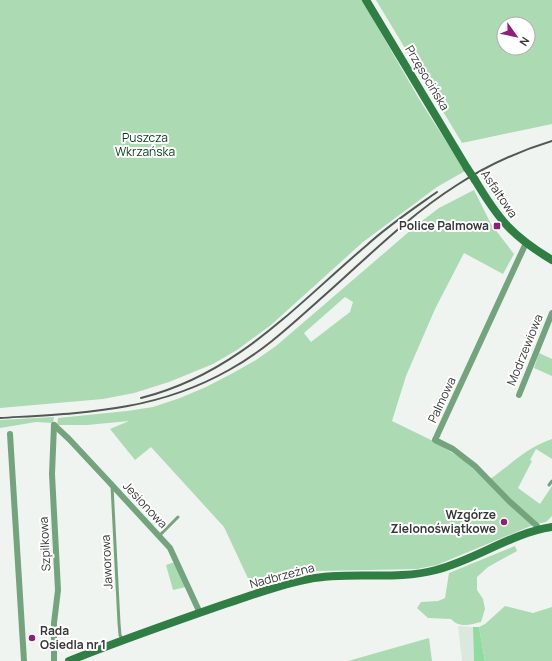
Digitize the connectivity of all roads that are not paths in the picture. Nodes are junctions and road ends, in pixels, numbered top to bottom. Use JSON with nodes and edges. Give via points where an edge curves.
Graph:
{"nodes":[{"id":1,"x":366,"y":0,"type":"edge"},
{"id":2,"x":467,"y":168,"type":"joint"},
{"id":3,"x":526,"y":243,"type":"junction"},
{"id":4,"x":552,"y":260,"type":"edge"},
{"id":5,"x":552,"y":313,"type":"edge"},
{"id":6,"x":519,"y":395,"type":"dead end"},
{"id":7,"x":54,"y":426,"type":"joint"},
{"id":8,"x":10,"y":434,"type":"dead end"},
{"id":9,"x":552,"y":481,"type":"edge"},
{"id":10,"x":112,"y":484,"type":"junction"},
{"id":11,"x":549,"y":486,"type":"dead end"},
{"id":12,"x":178,"y":517,"type":"dead end"},
{"id":13,"x":552,"y":527,"type":"edge"},
{"id":14,"x":538,"y":530,"type":"junction"},
{"id":15,"x":159,"y":536,"type":"junction"},
{"id":16,"x":200,"y":613,"type":"junction"},
{"id":17,"x":122,"y":640,"type":"junction"},
{"id":18,"x":73,"y":660,"type":"edge"},
{"id":19,"x":24,"y":661,"type":"edge"},
{"id":20,"x":54,"y":661,"type":"edge"}],
"edges":[{"from":1,"to":2,"type":"street","name":"Przęsocińska"},
{"from":2,"to":3,"type":"street","name":"Asfaltowa","bridge":true,"via":[[501,220]]},
{"from":3,"to":4,"type":"street","name":"Asfaltowa"},
{"from":3,"to":14,"type":"street","name":"Palmowa","via":[[435,440],[453,449],[475,466],[537,526]]},
{"from":5,"to":6,"type":"street","name":"Modrzewiowa"},
{"from":7,"to":10,"type":"street","name":"Jesionowa"},
{"from":7,"to":20,"type":"street","name":"Szpilkowa","via":[[52,474],[58,590],[54,623]]},
{"from":8,"to":19,"type":"street"},
{"from":9,"to":11,"type":"lane"},
{"from":10,"to":15,"type":"street","name":"Jesionowa"},
{"from":10,"to":17,"type":"lane","name":"Jaworowa"},
{"from":12,"to":15,"type":"lane"},
{"from":13,"to":14,"type":"street","name":"Nadbrzeżna"},
{"from":14,"to":16,"type":"street","name":"Nadbrzeżna","via":[[436,570],[410,574],[310,578]]},
{"from":15,"to":16,"type":"street","name":"Jesionowa","via":[[170,548]]},
{"from":16,"to":17,"type":"street","name":"Nadbrzeżna"},
{"from":17,"to":18,"type":"street","name":"Nadbrzeżna"}]}
